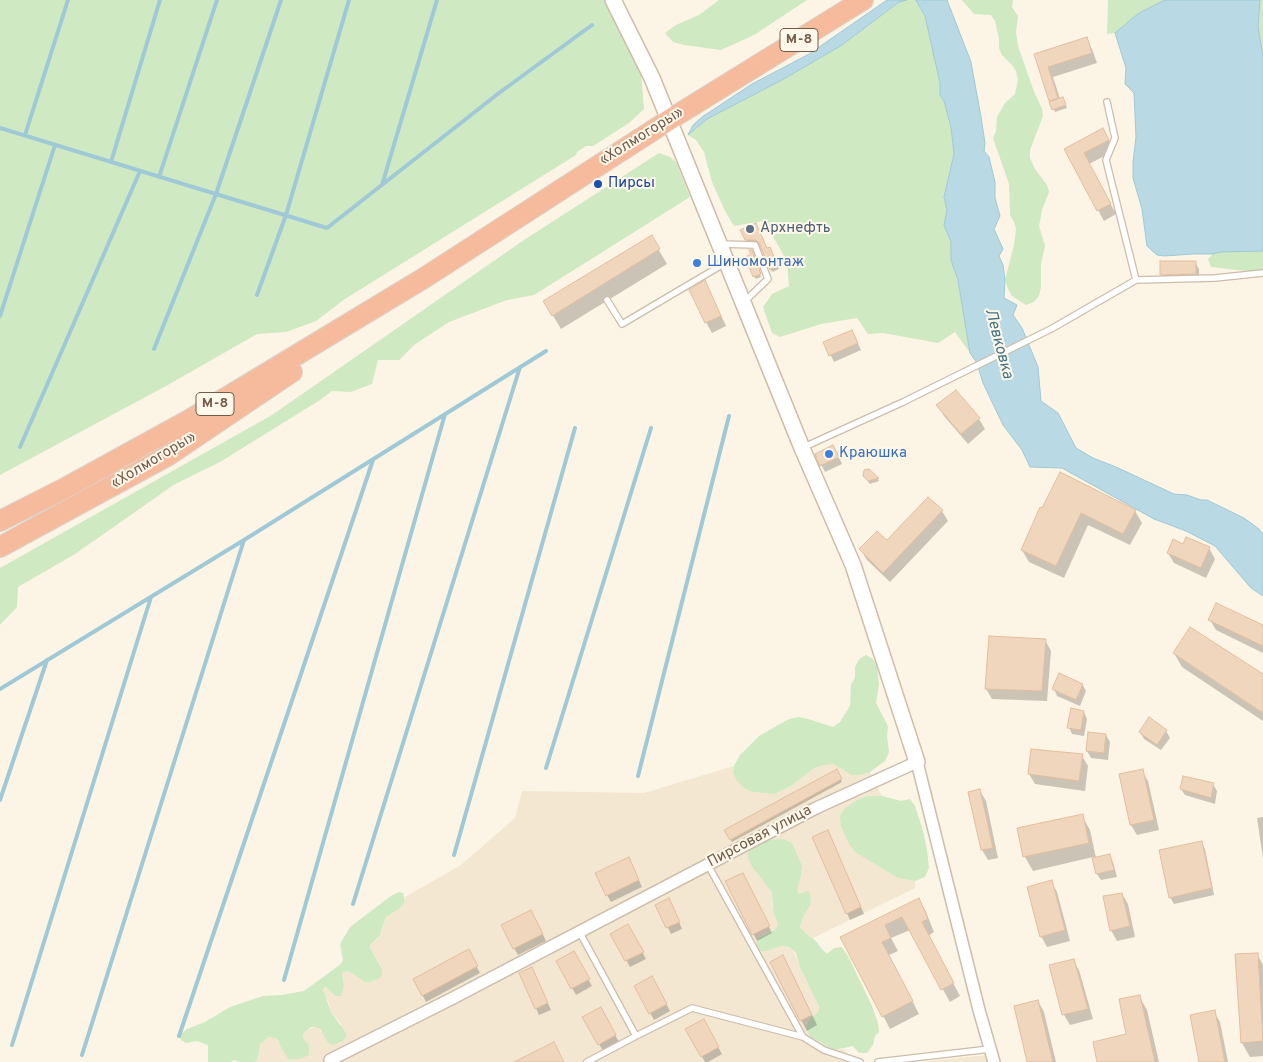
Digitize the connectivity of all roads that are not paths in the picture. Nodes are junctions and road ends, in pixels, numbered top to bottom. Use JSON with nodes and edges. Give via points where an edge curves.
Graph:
{"nodes":[{"id":1,"x":613,"y":0,"type":"edge"},
{"id":2,"x":863,"y":0,"type":"edge"},
{"id":3,"x":1107,"y":102,"type":"dead end"},
{"id":4,"x":669,"y":120,"type":"junction"},
{"id":5,"x":719,"y":244,"type":"junction"},
{"id":6,"x":727,"y":262,"type":"junction"},
{"id":7,"x":1263,"y":273,"type":"edge"},
{"id":8,"x":424,"y":278,"type":"junction"},
{"id":9,"x":1136,"y":280,"type":"junction"},
{"id":10,"x":607,"y":300,"type":"dead end"},
{"id":11,"x":743,"y":303,"type":"junction"},
{"id":12,"x":802,"y":448,"type":"junction"},
{"id":13,"x":0,"y":521,"type":"edge"},
{"id":14,"x":7,"y":544,"type":"edge"},
{"id":15,"x":917,"y":762,"type":"junction"},
{"id":16,"x":708,"y":864,"type":"junction"},
{"id":17,"x":579,"y":931,"type":"junction"},
{"id":18,"x":636,"y":1036,"type":"junction"},
{"id":19,"x":803,"y":1037,"type":"junction"},
{"id":20,"x":990,"y":1049,"type":"junction"},
{"id":21,"x":330,"y":1060,"type":"dead end"},
{"id":22,"x":587,"y":1062,"type":"edge"},
{"id":23,"x":860,"y":1062,"type":"edge"},
{"id":24,"x":878,"y":1062,"type":"edge"},
{"id":25,"x":994,"y":1062,"type":"edge"}],
"edges":[{"from":1,"to":4,"type":"street"},
{"from":2,"to":4,"type":"highway","name":"«Холмогоры»","number":"М-8"},
{"from":3,"to":9,"type":"lane","via":[[1115,138],[1106,160]]},
{"from":4,"to":5,"type":"street"},
{"from":4,"to":8,"type":"highway","name":"«Холмогоры»","number":"М-8"},
{"from":5,"to":6,"type":"street"},
{"from":5,"to":11,"type":"lane","via":[[754,245],[768,279]]},
{"from":6,"to":10,"type":"lane","via":[[622,324]]},
{"from":6,"to":11,"type":"street"},
{"from":7,"to":9,"type":"lane"},
{"from":8,"to":13,"type":"highway","name":"«Холмогоры»","number":"М-8","via":[[189,420]]},
{"from":8,"to":14,"type":"highway","name":"«Холмогоры»","number":"М-8","via":[[169,455]]},
{"from":9,"to":12,"type":"lane","via":[[1052,329]]},
{"from":11,"to":12,"type":"street"},
{"from":12,"to":15,"type":"street","via":[[853,565]]},
{"from":15,"to":16,"type":"street","name":"Пирсовая улица","via":[[816,808]]},
{"from":15,"to":20,"type":"street"},
{"from":16,"to":17,"type":"street","name":"Пирсовая улица"},
{"from":16,"to":19,"type":"lane"},
{"from":17,"to":18,"type":"lane"},
{"from":17,"to":21,"type":"street","name":"Пирсовая улица"},
{"from":18,"to":19,"type":"lane","via":[[692,1008]]},
{"from":18,"to":22,"type":"lane"},
{"from":19,"to":23,"type":"lane","via":[[824,1050]]},
{"from":20,"to":24,"type":"lane"},
{"from":20,"to":25,"type":"street"}]}
